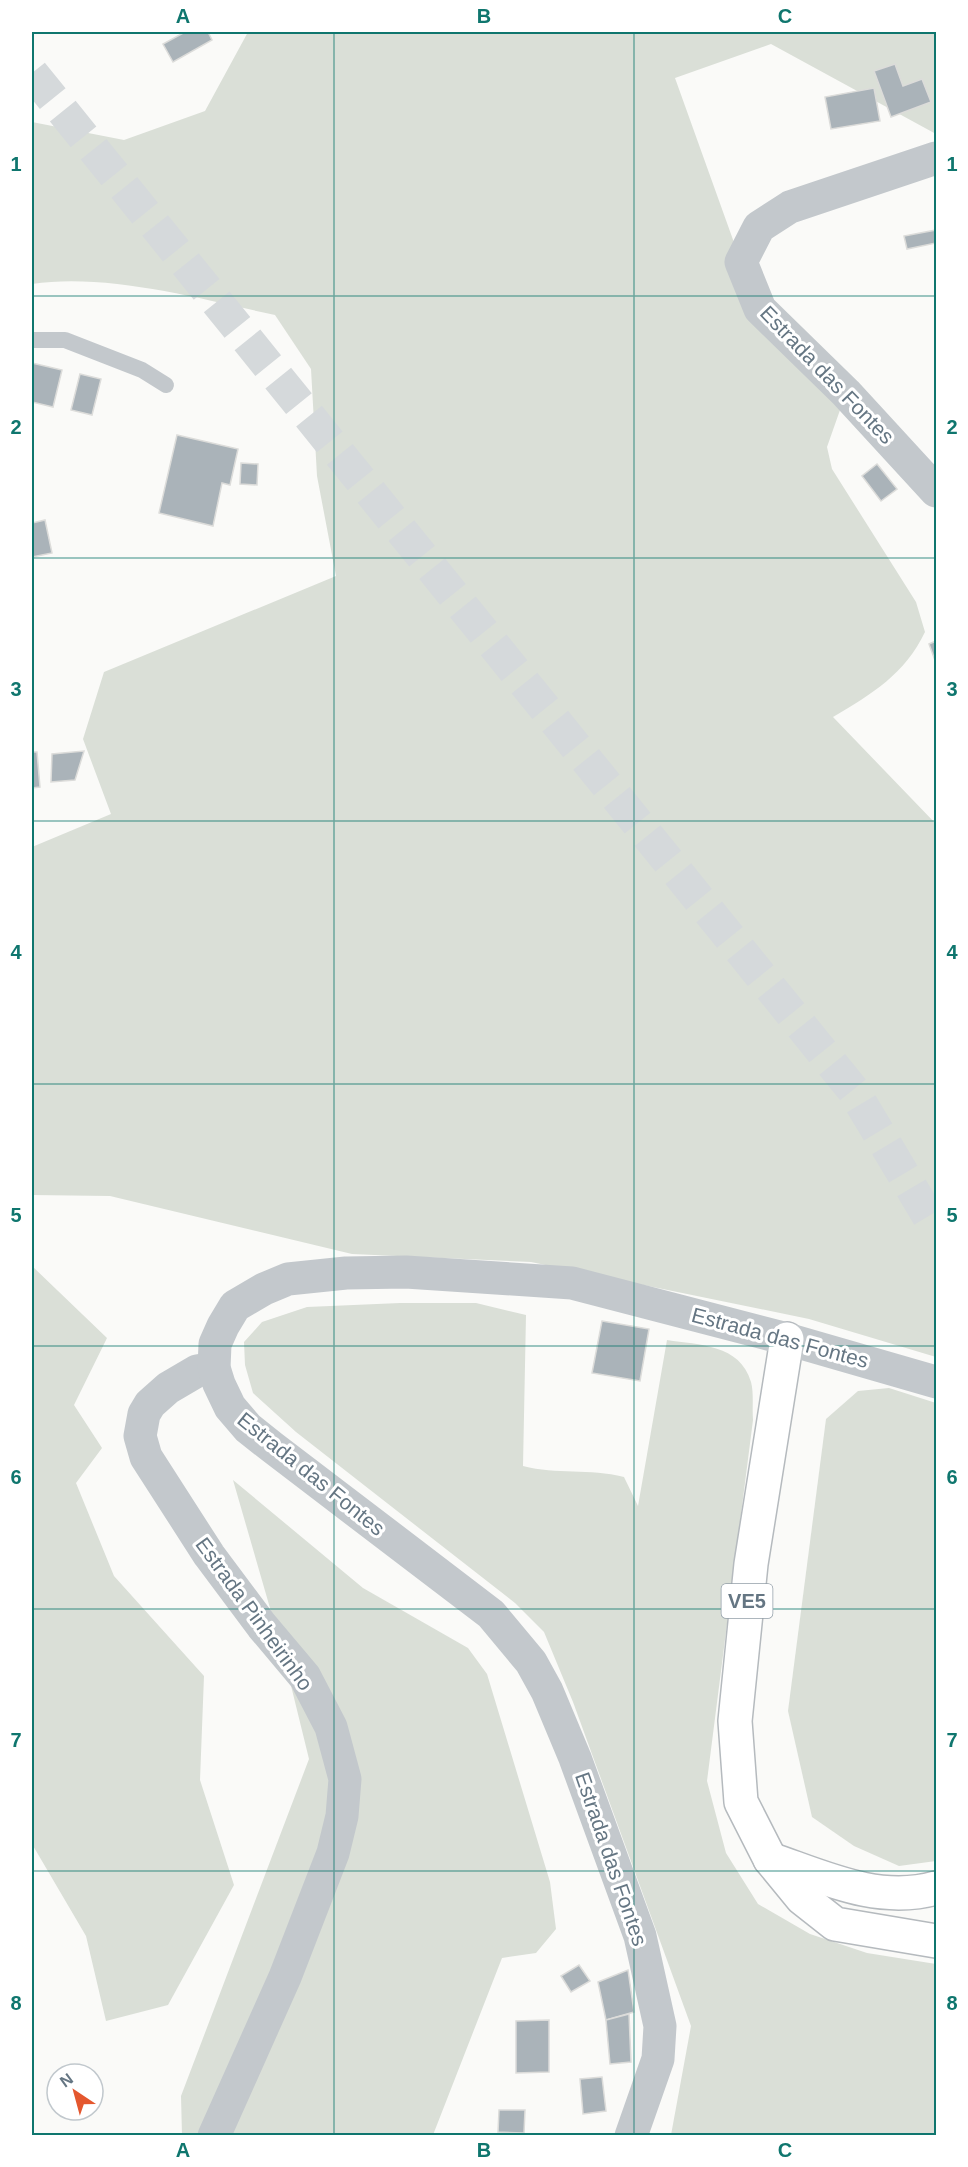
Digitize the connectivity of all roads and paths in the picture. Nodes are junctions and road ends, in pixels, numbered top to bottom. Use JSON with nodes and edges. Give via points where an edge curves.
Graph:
{"nodes":[{"id":1,"x":936,"y":158,"type":"edge"},
{"id":2,"x":32,"y":340,"type":"edge"},
{"id":3,"x":166,"y":385,"type":"dead end"},
{"id":4,"x":936,"y":491,"type":"edge"},
{"id":5,"x":787,"y":1339,"type":"junction"},
{"id":6,"x":214,"y":1368,"type":"junction"},
{"id":7,"x":936,"y":1382,"type":"edge"},
{"id":8,"x":770,"y":1859,"type":"junction"},
{"id":9,"x":936,"y":1888,"type":"edge"},
{"id":10,"x":936,"y":1941,"type":"edge"},
{"id":11,"x":214,"y":2136,"type":"edge"},
{"id":12,"x":631,"y":2136,"type":"edge"}],
"edges":[{"from":1,"to":4,"type":"street","name":"Estrada das Fontes","via":[[790,207],[759,226],[741,262],[760,309],[846,393]]},
{"from":2,"to":3,"type":"lane","via":[[65,340],[142,370]]},
{"from":5,"to":6,"type":"street","name":"Estrada das Fontes","via":[[572,1283],[406,1272],[346,1273],[288,1279],[235,1306],[215,1344]]},
{"from":5,"to":7,"type":"street","name":"Estrada das Fontes"},
{"from":5,"to":8,"type":"main road","number":"VE5","via":[[751,1564],[735,1721],[741,1802]]},
{"from":6,"to":11,"type":"street","name":"Estrada Pinheirinho","via":[[197,1371],[150,1404],[140,1436],[146,1457],[209,1555],[305,1677],[331,1727],[345,1779],[333,1853],[285,1977]]},
{"from":6,"to":12,"type":"street","name":"Estrada das Fontes","via":[[230,1407],[248,1428],[491,1614],[531,1662],[547,1691],[640,1936],[660,2026],[658,2059]]},
{"from":8,"to":9,"type":"main road","via":[[874,1893],[912,1895]]},
{"from":8,"to":10,"type":"main road","number":"VE5","via":[[802,1898],[835,1924]]}]}
